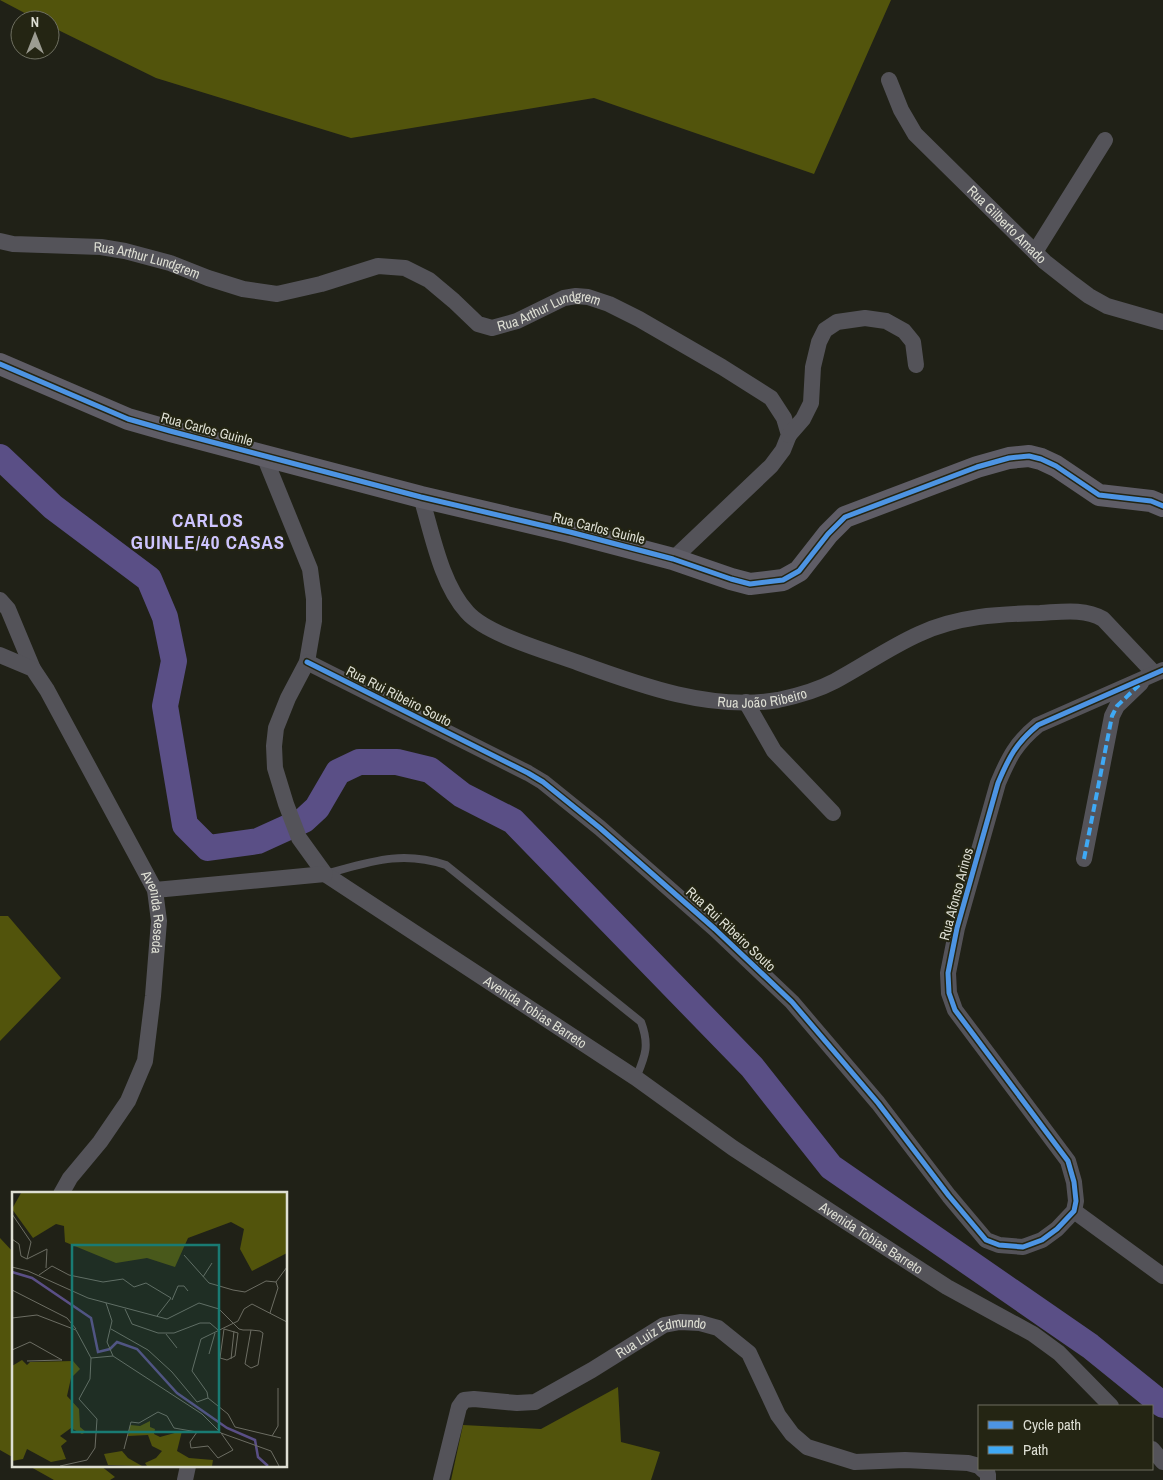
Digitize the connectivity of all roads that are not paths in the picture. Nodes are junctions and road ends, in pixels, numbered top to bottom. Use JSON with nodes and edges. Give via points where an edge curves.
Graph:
{"nodes":[{"id":1,"x":889,"y":80,"type":"dead end"},
{"id":2,"x":1105,"y":140,"type":"dead end"},
{"id":3,"x":0,"y":241,"type":"edge"},
{"id":4,"x":1035,"y":252,"type":"junction"},
{"id":5,"x":1163,"y":322,"type":"edge"},
{"id":6,"x":0,"y":364,"type":"edge"},
{"id":7,"x":916,"y":365,"type":"dead end"},
{"id":8,"x":789,"y":435,"type":"junction"},
{"id":9,"x":264,"y":456,"type":"junction"},
{"id":10,"x":421,"y":497,"type":"junction"},
{"id":11,"x":1163,"y":506,"type":"edge"},
{"id":12,"x":673,"y":559,"type":"junction"},
{"id":13,"x":0,"y":600,"type":"edge"},
{"id":14,"x":0,"y":655,"type":"edge"},
{"id":15,"x":307,"y":662,"type":"junction"},
{"id":16,"x":33,"y":669,"type":"junction"},
{"id":17,"x":1155,"y":673,"type":"edge"},
{"id":18,"x":746,"y":702,"type":"junction"},
{"id":19,"x":833,"y":813,"type":"dead end"},
{"id":20,"x":1084,"y":859,"type":"dead end"},
{"id":21,"x":326,"y":874,"type":"junction"},
{"id":22,"x":155,"y":890,"type":"junction"},
{"id":23,"x":636,"y":1078,"type":"junction"},
{"id":24,"x":62,"y":1192,"type":"edge"},
{"id":25,"x":1074,"y":1211,"type":"junction"},
{"id":26,"x":1163,"y":1276,"type":"edge"},
{"id":27,"x":1110,"y":1405,"type":"edge"},
{"id":28,"x":1153,"y":1450,"type":"edge"},
{"id":29,"x":1163,"y":1462,"type":"edge"},
{"id":30,"x":978,"y":1466,"type":"edge"},
{"id":31,"x":440,"y":1480,"type":"edge"}],
"edges":[{"from":1,"to":4,"type":"street","name":"Rua Gilberto Amado","via":[[915,134]]},
{"from":2,"to":4,"type":"street"},
{"from":3,"to":8,"type":"street","name":"Rua Arthur Lundgrem","via":[[125,251],[243,289],[277,294],[378,266],[405,268],[429,280],[478,324],[492,328],[517,321],[564,298],[588,297],[638,319],[771,398],[784,418]]},
{"from":4,"to":5,"type":"street","name":"Rua Gilberto Amado","via":[[1089,296],[1107,306]]},
{"from":6,"to":9,"type":"street","name":"Rua Carlos Guinle","via":[[128,419]]},
{"from":7,"to":8,"type":"street","via":[[913,342],[904,331],[886,320],[865,318],[837,322],[825,330],[818,342],[812,367],[811,403]]},
{"from":8,"to":12,"type":"street","via":[[771,466]]},
{"from":9,"to":10,"type":"street","name":"Rua Carlos Guinle"},
{"from":9,"to":15,"type":"street","name":"Avenida Tobias Barreto","via":[[310,569],[314,621]]},
{"from":10,"to":12,"type":"street","name":"Rua Carlos Guinle"},
{"from":10,"to":18,"type":"street","name":"Rua João Ribeiro","via":[[450,588],[467,612],[478,621],[499,634],[615,676],[680,695],[718,702]]},
{"from":11,"to":12,"type":"street","name":"Rua Carlos Guinle","via":[[1099,495],[1041,459],[1029,456],[1009,458],[845,517],[799,571],[783,580],[750,584]]},
{"from":13,"to":16,"type":"street","name":"Avenida Reseda","via":[[8,609]]},
{"from":14,"to":16,"type":"street"},
{"from":15,"to":21,"type":"street","name":"Avenida Tobias Barreto","via":[[276,728],[275,768],[299,838]]},
{"from":15,"to":25,"type":"street","name":"Rua Rui Ribeiro Souto","via":[[528,773],[600,828],[715,928],[792,1002],[986,1240],[1023,1247],[1058,1230]]},
{"from":16,"to":22,"type":"street","name":"Avenida Reseda"},
{"from":17,"to":18,"type":"street","name":"Rua João Ribeiro","via":[[1103,618],[1094,614],[1013,613],[960,619],[941,625],[805,694]]},
{"from":17,"to":20,"type":"street","via":[[1117,706],[1112,716]]},
{"from":17,"to":25,"type":"street","name":"Rua Afonso Arinos","via":[[1038,724],[1021,739],[1006,762],[998,783],[957,928],[948,973],[949,993],[955,1010],[1068,1160],[1074,1182]]},
{"from":18,"to":19,"type":"street","via":[[774,750]]},
{"from":21,"to":22,"type":"street"},
{"from":21,"to":23,"type":"street","name":"Avenida Tobias Barreto"},
{"from":21,"to":23,"type":"lane","via":[[381,859],[414,857],[446,865],[641,1022],[647,1043]]},
{"from":22,"to":24,"type":"street","name":"Avenida Reseda","via":[[159,921],[145,1061],[128,1101]]},
{"from":23,"to":27,"type":"street","name":"Avenida Tobias Barreto","via":[[733,1148],[869,1236],[947,1286],[1033,1334],[1059,1353]]},
{"from":25,"to":26,"type":"street"},
{"from":28,"to":29,"type":"street"},
{"from":30,"to":31,"type":"street","name":"Rua Luiz Edmundo","via":[[905,1460],[855,1462],[807,1448],[778,1415],[749,1353],[718,1328],[680,1322],[664,1325],[535,1402],[464,1400],[459,1407]]}]}
